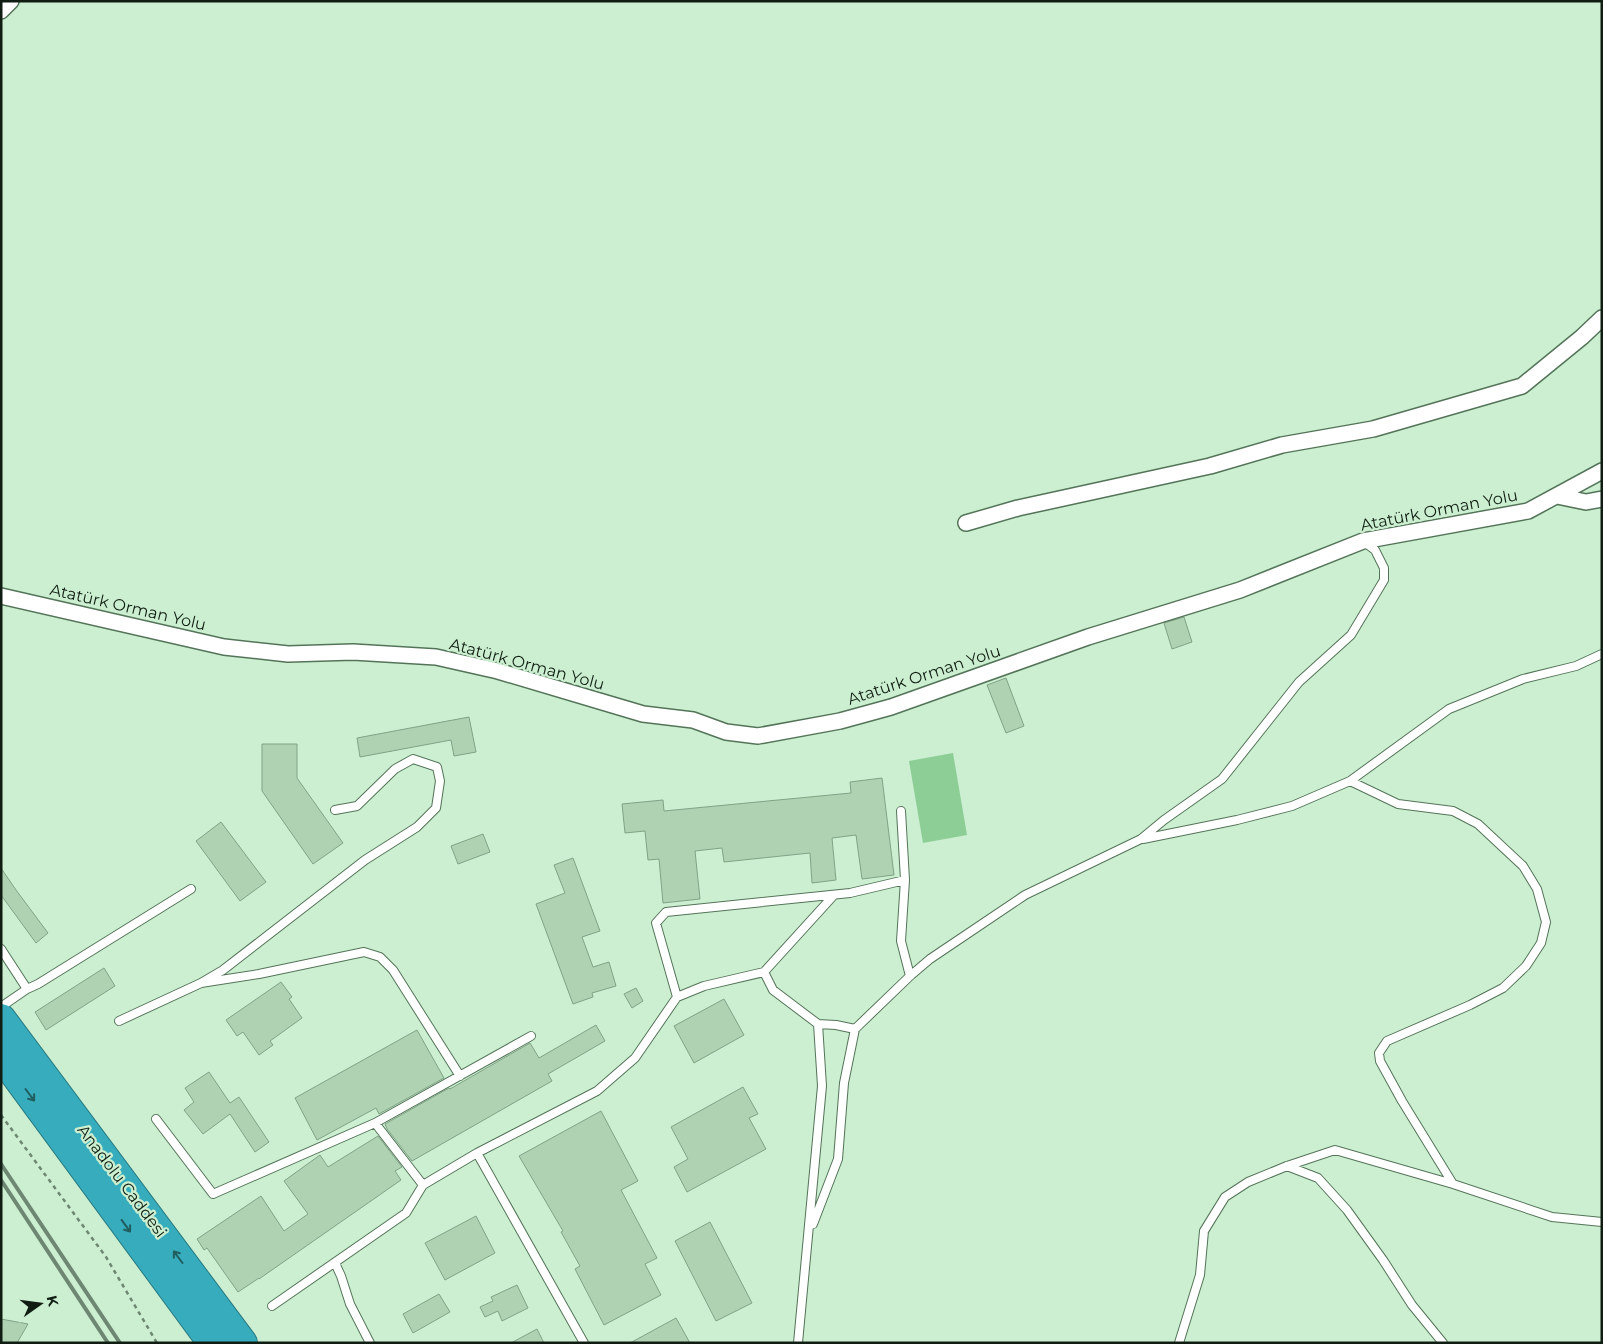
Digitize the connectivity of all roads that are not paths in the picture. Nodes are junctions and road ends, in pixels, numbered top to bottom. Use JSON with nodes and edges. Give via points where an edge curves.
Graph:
{"nodes":[{"id":1,"x":12,"y":1,"type":"edge"},
{"id":2,"x":1,"y":11,"type":"edge"},
{"id":3,"x":1602,"y":318,"type":"edge"},
{"id":4,"x":1602,"y":471,"type":"edge"},
{"id":5,"x":1557,"y":496,"type":"junction"},
{"id":6,"x":1602,"y":499,"type":"edge"},
{"id":7,"x":966,"y":523,"type":"dead end"},
{"id":8,"x":1363,"y":541,"type":"junction"},
{"id":9,"x":1,"y":596,"type":"edge"},
{"id":10,"x":1602,"y":654,"type":"edge"},
{"id":11,"x":1350,"y":781,"type":"junction"},
{"id":12,"x":335,"y":810,"type":"dead end"},
{"id":13,"x":901,"y":811,"type":"dead end"},
{"id":14,"x":1141,"y":839,"type":"junction"},
{"id":15,"x":905,"y":880,"type":"junction"},
{"id":16,"x":191,"y":889,"type":"dead end"},
{"id":17,"x":834,"y":895,"type":"junction"},
{"id":18,"x":1,"y":949,"type":"edge"},
{"id":19,"x":764,"y":972,"type":"junction"},
{"id":20,"x":910,"y":976,"type":"junction"},
{"id":21,"x":201,"y":983,"type":"junction"},
{"id":22,"x":28,"y":989,"type":"junction"},
{"id":23,"x":677,"y":997,"type":"junction"},
{"id":24,"x":1,"y":1007,"type":"edge"},
{"id":25,"x":1,"y":1018,"type":"edge"},
{"id":26,"x":119,"y":1021,"type":"dead end"},
{"id":27,"x":818,"y":1024,"type":"junction"},
{"id":28,"x":855,"y":1029,"type":"junction"},
{"id":29,"x":531,"y":1036,"type":"dead end"},
{"id":30,"x":1,"y":1056,"type":"edge"},
{"id":31,"x":460,"y":1076,"type":"junction"},
{"id":32,"x":156,"y":1119,"type":"dead end"},
{"id":33,"x":375,"y":1124,"type":"junction"},
{"id":34,"x":477,"y":1153,"type":"junction"},
{"id":35,"x":1287,"y":1166,"type":"junction"},
{"id":36,"x":1453,"y":1184,"type":"junction"},
{"id":37,"x":423,"y":1185,"type":"junction"},
{"id":38,"x":1602,"y":1222,"type":"edge"},
{"id":39,"x":809,"y":1233,"type":"junction"},
{"id":40,"x":335,"y":1263,"type":"junction"},
{"id":41,"x":272,"y":1306,"type":"dead end"},
{"id":42,"x":247,"y":1341,"type":"edge"},
{"id":43,"x":212,"y":1343,"type":"edge"},
{"id":44,"x":370,"y":1343,"type":"edge"},
{"id":45,"x":584,"y":1343,"type":"edge"},
{"id":46,"x":798,"y":1343,"type":"edge"},
{"id":47,"x":1179,"y":1343,"type":"edge"},
{"id":48,"x":1443,"y":1343,"type":"edge"}],
"edges":[{"from":1,"to":2,"type":"street"},
{"from":3,"to":7,"type":"street","via":[[1522,386],[1373,429],[1282,445],[1210,466],[1018,508]]},
{"from":4,"to":5,"type":"street","name":"Atatürk Orman Yolu"},
{"from":5,"to":6,"type":"street","via":[[1586,502]]},
{"from":5,"to":8,"type":"street","name":"Atatürk Orman Yolu","via":[[1528,511]]},
{"from":8,"to":9,"type":"street","name":"Atatürk Orman Yolu","via":[[1240,590],[1088,637],[891,707],[840,721],[758,736],[726,732],[693,720],[643,714],[498,671],[436,657],[353,652],[288,654],[224,647]]},
{"from":8,"to":14,"type":"lane","via":[[1381,562],[1384,580],[1351,635],[1299,682],[1222,778]]},
{"from":10,"to":11,"type":"lane","via":[[1576,666],[1523,679],[1449,709]]},
{"from":11,"to":14,"type":"lane","via":[[1292,806]]},
{"from":11,"to":36,"type":"lane","via":[[1398,804],[1453,811],[1478,824],[1524,866],[1537,889],[1546,922],[1541,943],[1526,966],[1503,988],[1388,1041],[1380,1053],[1380,1061],[1402,1101]]},
{"from":12,"to":21,"type":"lane","via":[[357,806],[395,769],[413,759],[437,767],[440,781],[436,808],[417,827],[365,860],[224,970]]},
{"from":13,"to":15,"type":"lane"},
{"from":14,"to":20,"type":"lane","via":[[1025,895]]},
{"from":15,"to":17,"type":"lane"},
{"from":15,"to":20,"type":"lane","via":[[901,941]]},
{"from":16,"to":22,"type":"lane"},
{"from":17,"to":19,"type":"lane"},
{"from":17,"to":23,"type":"lane","via":[[666,912],[656,923]]},
{"from":18,"to":22,"type":"lane"},
{"from":19,"to":23,"type":"lane","via":[[704,986]]},
{"from":19,"to":27,"type":"lane","via":[[773,990]]},
{"from":20,"to":28,"type":"lane"},
{"from":21,"to":26,"type":"lane"},
{"from":21,"to":31,"type":"lane","via":[[364,952],[380,957],[393,970]]},
{"from":22,"to":24,"type":"lane"},
{"from":23,"to":34,"type":"lane","via":[[635,1058],[597,1091]]},
{"from":42,"to":25,"type":"highway","name":"Anadolu Caddesi","one_way":true,"via":[[208,1296]]},
{"from":27,"to":28,"type":"lane"},
{"from":27,"to":39,"type":"lane","via":[[822,1086]]},
{"from":28,"to":39,"type":"lane","via":[[844,1082],[838,1159]]},
{"from":29,"to":31,"type":"lane"},
{"from":30,"to":43,"type":"highway","name":"Anadolu Caddesi","one_way":true},
{"from":31,"to":33,"type":"lane"},
{"from":32,"to":33,"type":"lane","via":[[213,1194]]},
{"from":33,"to":37,"type":"lane"},
{"from":34,"to":37,"type":"lane"},
{"from":34,"to":45,"type":"lane"},
{"from":35,"to":36,"type":"lane","via":[[1335,1150]]},
{"from":35,"to":47,"type":"lane","via":[[1248,1182],[1225,1197],[1204,1231],[1200,1275]]},
{"from":35,"to":48,"type":"lane","via":[[1318,1178],[1347,1210],[1412,1305]]},
{"from":36,"to":38,"type":"lane","via":[[1552,1216]]},
{"from":37,"to":40,"type":"lane","via":[[406,1213]]},
{"from":39,"to":46,"type":"lane"},
{"from":40,"to":41,"type":"lane"},
{"from":40,"to":44,"type":"lane","via":[[350,1304]]}]}
